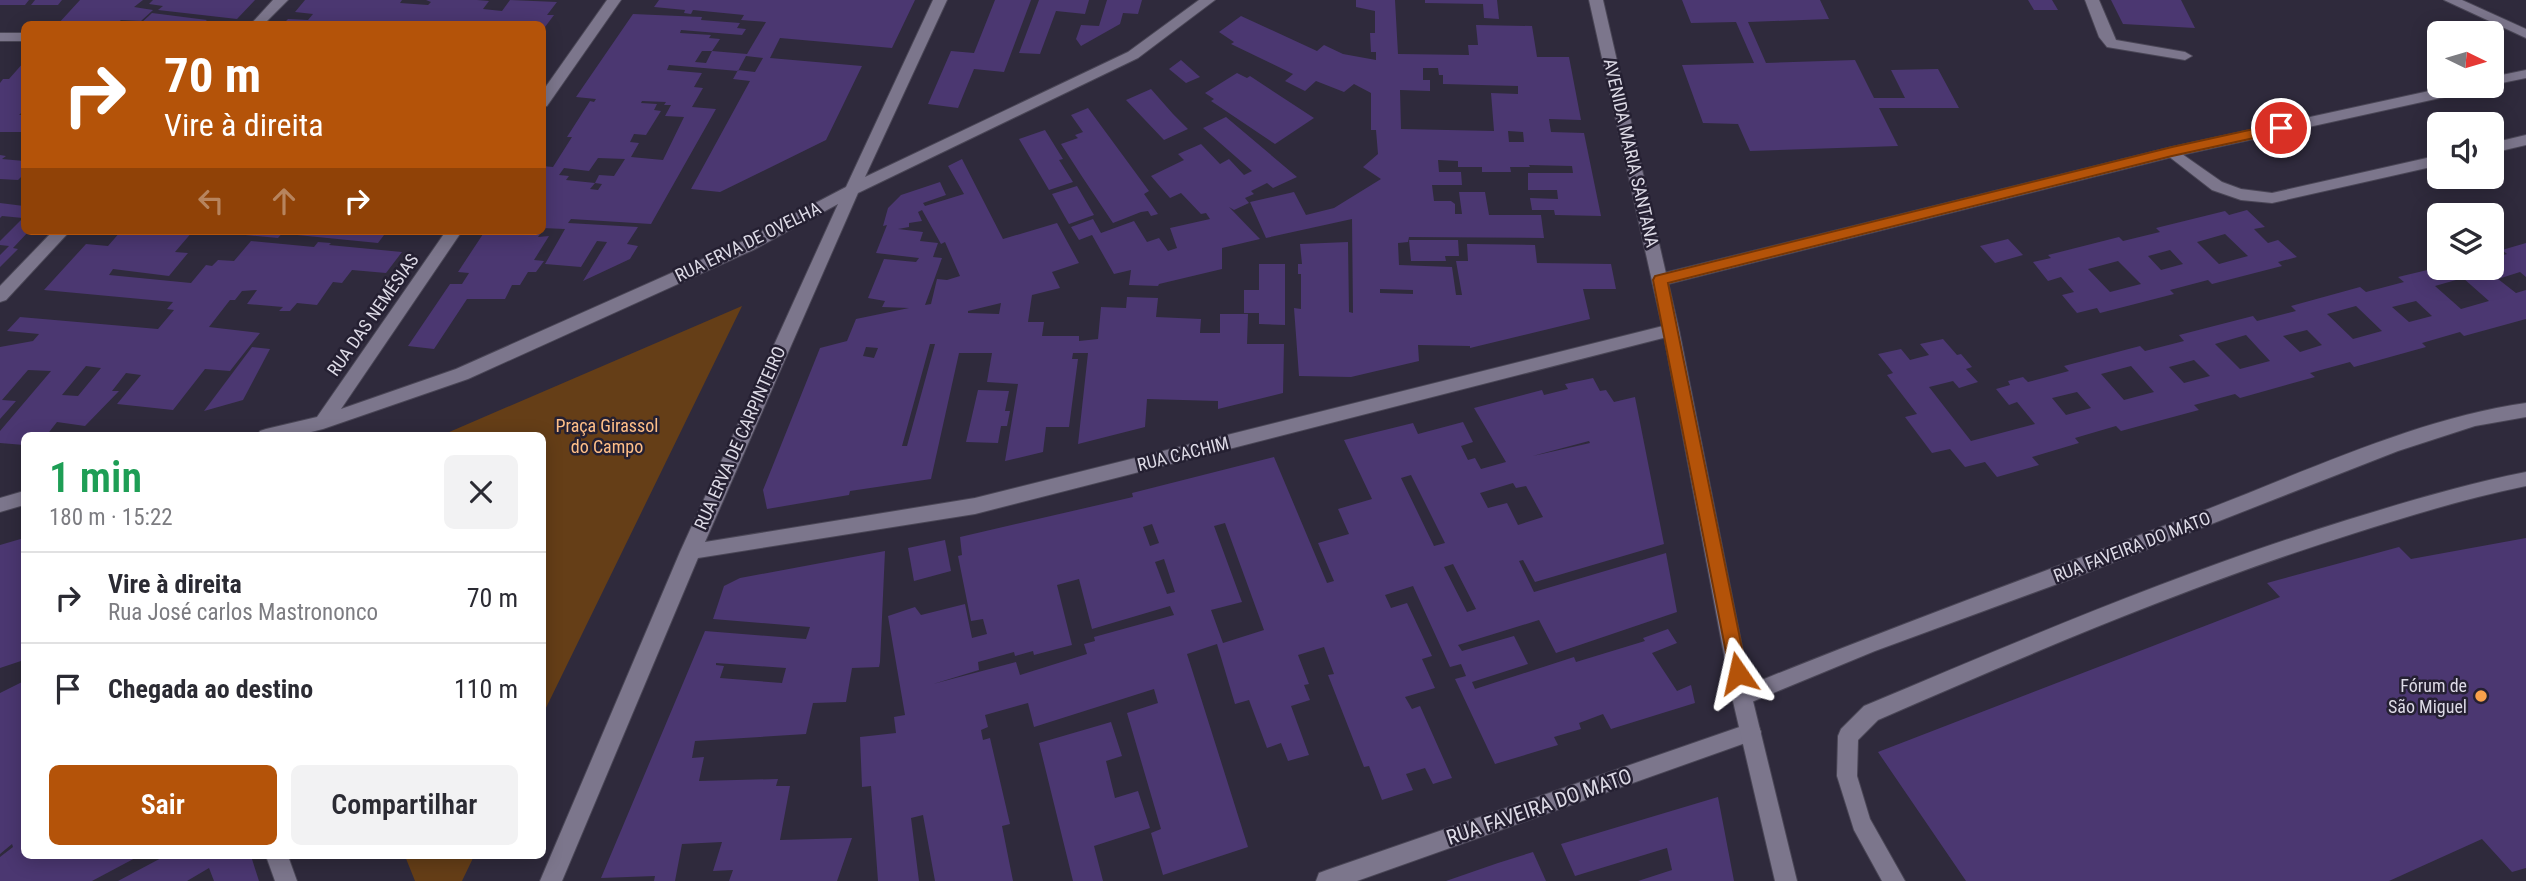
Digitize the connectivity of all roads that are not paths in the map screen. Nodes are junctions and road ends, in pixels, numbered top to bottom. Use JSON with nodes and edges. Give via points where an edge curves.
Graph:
{"nodes":[{"id":1,"x":281,"y":0,"type":"edge"},
{"id":2,"x":614,"y":0,"type":"edge"},
{"id":3,"x":940,"y":0,"type":"edge"},
{"id":4,"x":1208,"y":0,"type":"edge"},
{"id":5,"x":1596,"y":0,"type":"edge"},
{"id":6,"x":2092,"y":0,"type":"edge"},
{"id":7,"x":2451,"y":0,"type":"edge"},
{"id":8,"x":260,"y":21,"type":"edge"},
{"id":9,"x":2526,"y":34,"type":"edge"},
{"id":10,"x":0,"y":37,"type":"edge"},
{"id":11,"x":21,"y":37,"type":"edge"},
{"id":12,"x":2185,"y":57,"type":"dead end"},
{"id":13,"x":2526,"y":74,"type":"edge"},
{"id":14,"x":2504,"y":79,"type":"edge"},
{"id":15,"x":2427,"y":96,"type":"edge"},
{"id":16,"x":546,"y":97,"type":"edge"},
{"id":17,"x":2526,"y":140,"type":"edge"},
{"id":18,"x":2504,"y":145,"type":"edge"},
{"id":19,"x":2172,"y":152,"type":"junction"},
{"id":20,"x":2427,"y":163,"type":"edge"},
{"id":21,"x":850,"y":191,"type":"junction"},
{"id":22,"x":58,"y":235,"type":"edge"},
{"id":23,"x":451,"y":235,"type":"edge"},
{"id":24,"x":1660,"y":280,"type":"junction"},
{"id":25,"x":0,"y":296,"type":"edge"},
{"id":26,"x":1671,"y":330,"type":"junction"},
{"id":27,"x":2526,"y":410,"type":"edge"},
{"id":28,"x":323,"y":422,"type":"junction"},
{"id":29,"x":282,"y":432,"type":"edge"},
{"id":30,"x":2526,"y":479,"type":"edge"},
{"id":31,"x":21,"y":499,"type":"edge"},
{"id":32,"x":0,"y":505,"type":"edge"},
{"id":33,"x":689,"y":552,"type":"junction"},
{"id":34,"x":1742,"y":697,"type":"junction"},
{"id":35,"x":1751,"y":732,"type":"junction"},
{"id":36,"x":278,"y":859,"type":"edge"},
{"id":37,"x":286,"y":881,"type":"edge"},
{"id":38,"x":551,"y":881,"type":"edge"},
{"id":39,"x":1327,"y":881,"type":"edge"},
{"id":40,"x":1786,"y":881,"type":"edge"},
{"id":41,"x":1894,"y":881,"type":"edge"}],
"edges":[{"from":1,"to":8,"type":"street"},
{"from":2,"to":16,"type":"street"},
{"from":3,"to":21,"type":"street","name":"RUA ERVA DE CARPINTEIRO"},
{"from":4,"to":21,"type":"street","name":"RUA ERVA DE OVELHA","via":[[1133,55]]},
{"from":5,"to":24,"type":"street","name":"AVENIDA MARIA SANTANA"},
{"from":6,"to":12,"type":"street","via":[[2112,44]]},
{"from":7,"to":9,"type":"street"},
{"from":10,"to":11,"type":"street"},
{"from":13,"to":14,"type":"street"},
{"from":15,"to":19,"type":"street"},
{"from":17,"to":18,"type":"street"},
{"from":19,"to":20,"type":"street","via":[[2203,180],[2247,197],[2272,198]]},
{"from":19,"to":24,"type":"street"},
{"from":21,"to":28,"type":"street","name":"RUA ERVA DE OVELHA","via":[[747,246],[506,355]]},
{"from":21,"to":33,"type":"street","name":"RUA ERVA DE CARPINTEIRO"},
{"from":22,"to":25,"type":"street"},
{"from":23,"to":28,"type":"street","name":"RUA DAS NEMÉSIAS"},
{"from":24,"to":26,"type":"street","name":"AVENIDA MARIA SANTANA"},
{"from":26,"to":33,"type":"street","name":"RUA CACHIM","via":[[975,506]]},
{"from":26,"to":34,"type":"street","name":"AVENIDA MARIA SANTANA"},
{"from":27,"to":34,"type":"street","name":"RUA FAVEIRA DO MATO","via":[[2459,424],[2392,446]]},
{"from":28,"to":29,"type":"street","name":"RUA ERVA DE OVELHA"},
{"from":30,"to":41,"type":"street","via":[[2299,542],[2128,604],[1871,713],[1848,736],[1847,776],[1861,823]]},
{"from":31,"to":32,"type":"street"},
{"from":33,"to":38,"type":"street","name":"RUA ERVA DE CARPINTEIRO"},
{"from":34,"to":35,"type":"street","name":"AVENIDA MARIA SANTANA"},
{"from":35,"to":39,"type":"street","name":"RUA FAVEIRA DO MATO"},
{"from":35,"to":40,"type":"street","name":"AVENIDA MARIA SANTANA"},
{"from":36,"to":37,"type":"street"}]}
